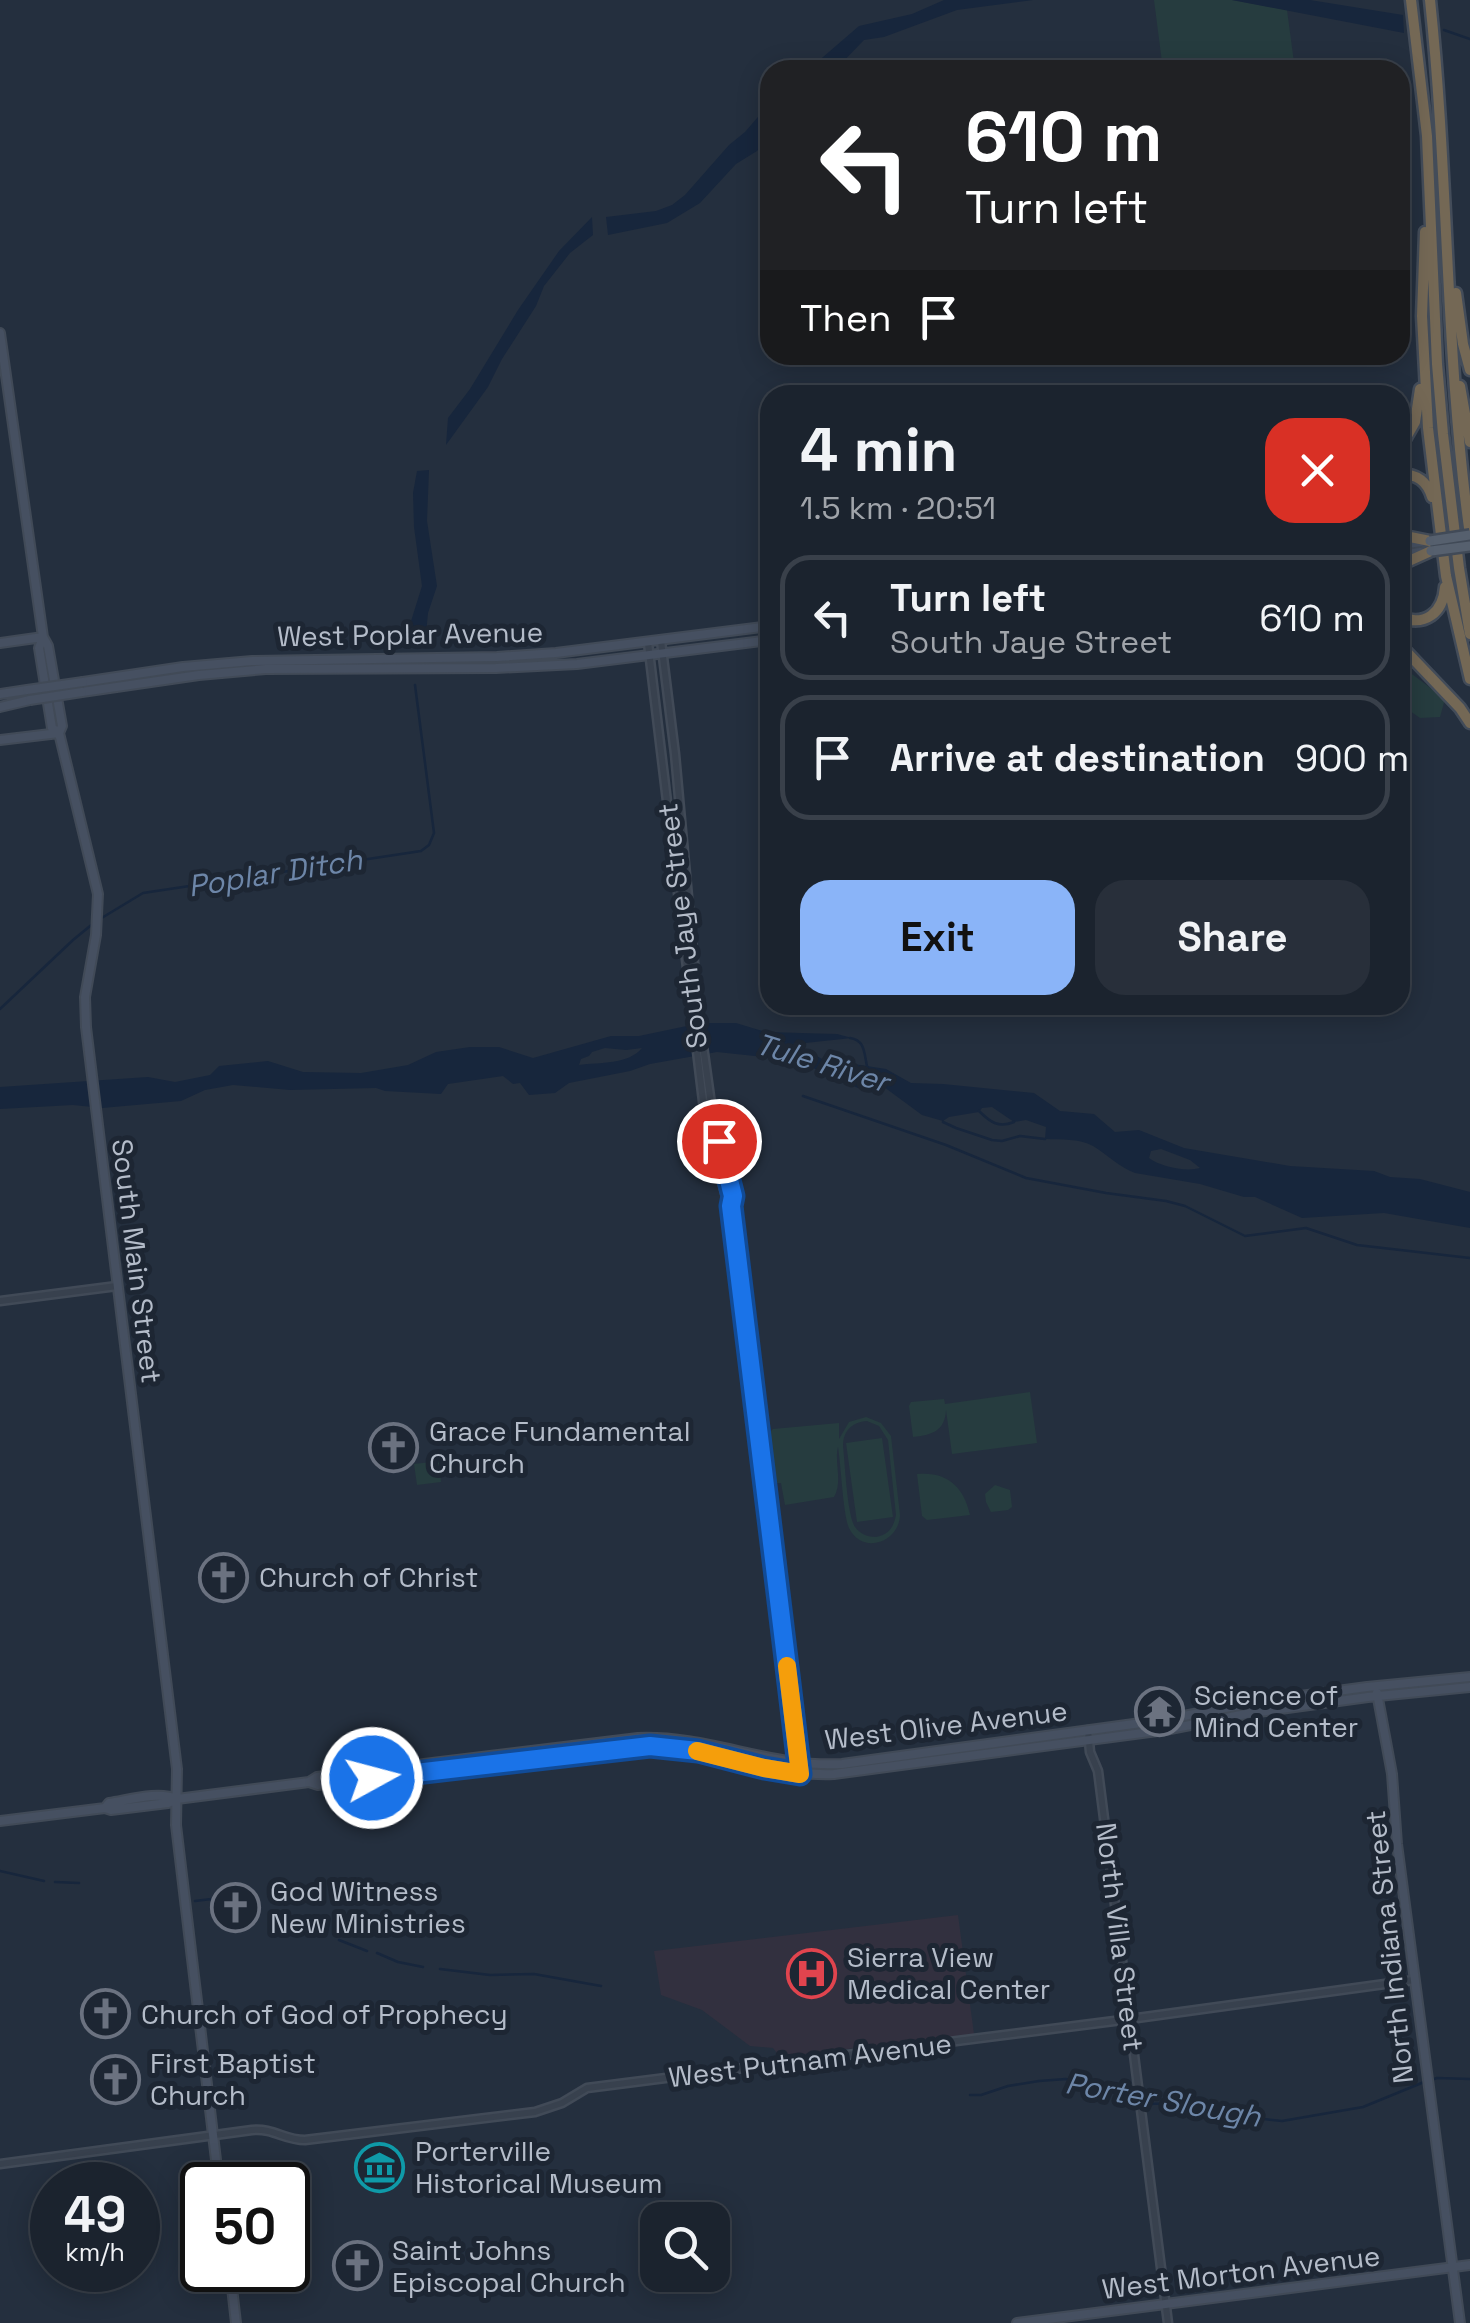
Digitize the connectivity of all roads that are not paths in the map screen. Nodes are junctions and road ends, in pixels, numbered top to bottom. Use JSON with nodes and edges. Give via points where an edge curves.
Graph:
{"nodes":[{"id":1,"x":1410,"y":0,"type":"edge"},
{"id":2,"x":1430,"y":0,"type":"edge"},
{"id":3,"x":1429,"y":176,"type":"junction"},
{"id":4,"x":1448,"y":252,"type":"junction"},
{"id":5,"x":1451,"y":331,"type":"junction"},
{"id":6,"x":0,"y":332,"type":"edge"},
{"id":7,"x":1422,"y":338,"type":"junction"},
{"id":8,"x":1470,"y":370,"type":"edge"},
{"id":9,"x":1410,"y":433,"type":"edge"},
{"id":10,"x":1470,"y":442,"type":"edge"},
{"id":11,"x":1410,"y":474,"type":"edge"},
{"id":12,"x":1436,"y":508,"type":"junction"},
{"id":13,"x":1470,"y":535,"type":"edge"},
{"id":14,"x":1410,"y":538,"type":"edge"},
{"id":15,"x":1410,"y":545,"type":"edge"},
{"id":16,"x":1431,"y":546,"type":"junction"},
{"id":17,"x":1470,"y":546,"type":"edge"},
{"id":18,"x":1410,"y":552,"type":"edge"},
{"id":19,"x":1410,"y":558,"type":"edge"},
{"id":20,"x":1446,"y":576,"type":"junction"},
{"id":21,"x":1410,"y":620,"type":"edge"},
{"id":22,"x":760,"y":627,"type":"edge"},
{"id":23,"x":1470,"y":634,"type":"edge"},
{"id":24,"x":43,"y":636,"type":"junction"},
{"id":25,"x":661,"y":641,"type":"junction"},
{"id":26,"x":760,"y":641,"type":"edge"},
{"id":27,"x":648,"y":642,"type":"junction"},
{"id":28,"x":0,"y":644,"type":"edge"},
{"id":29,"x":663,"y":654,"type":"junction"},
{"id":30,"x":1410,"y":655,"type":"edge"},
{"id":31,"x":650,"y":656,"type":"junction"},
{"id":32,"x":1470,"y":680,"type":"edge"},
{"id":33,"x":82,"y":687,"type":"junction"},
{"id":34,"x":1,"y":693,"type":"edge"},
{"id":35,"x":29,"y":695,"type":"junction"},
{"id":36,"x":0,"y":706,"type":"edge"},
{"id":37,"x":1470,"y":723,"type":"edge"},
{"id":38,"x":59,"y":734,"type":"junction"},
{"id":39,"x":0,"y":740,"type":"edge"},
{"id":40,"x":695,"y":1016,"type":"junction"},
{"id":41,"x":118,"y":1286,"type":"junction"},
{"id":42,"x":0,"y":1301,"type":"edge"},
{"id":43,"x":1470,"y":1677,"type":"edge"},
{"id":44,"x":1470,"y":1687,"type":"edge"},
{"id":45,"x":1377,"y":1691,"type":"junction"},
{"id":46,"x":1088,"y":1736,"type":"junction"},
{"id":47,"x":557,"y":1748,"type":"junction"},
{"id":48,"x":897,"y":1756,"type":"junction"},
{"id":49,"x":536,"y":1758,"type":"junction"},
{"id":50,"x":798,"y":1763,"type":"junction"},
{"id":51,"x":849,"y":1773,"type":"junction"},
{"id":52,"x":800,"y":1774,"type":"junction"},
{"id":53,"x":310,"y":1782,"type":"junction"},
{"id":54,"x":178,"y":1799,"type":"junction"},
{"id":55,"x":0,"y":1821,"type":"edge"},
{"id":56,"x":1414,"y":1980,"type":"junction"},
{"id":57,"x":1130,"y":2019,"type":"junction"},
{"id":58,"x":213,"y":2135,"type":"junction"},
{"id":59,"x":216,"y":2162,"type":"edge"},
{"id":60,"x":0,"y":2164,"type":"edge"},
{"id":61,"x":1470,"y":2265,"type":"edge"},
{"id":62,"x":1452,"y":2268,"type":"junction"},
{"id":63,"x":232,"y":2292,"type":"edge"},
{"id":64,"x":1166,"y":2304,"type":"junction"},
{"id":65,"x":236,"y":2323,"type":"edge"},
{"id":66,"x":1018,"y":2323,"type":"edge"},
{"id":67,"x":1168,"y":2323,"type":"edge"},
{"id":68,"x":1460,"y":2323,"type":"edge"}],
"edges":[{"from":1,"to":3,"type":"highway"},
{"from":2,"to":4,"type":"highway"},
{"from":3,"to":7,"type":"highway"},
{"from":3,"to":23,"type":"highway","via":[[1443,434]]},
{"from":4,"to":5,"type":"highway"},
{"from":4,"to":8,"type":"highway"},
{"from":5,"to":10,"type":"highway"},
{"from":5,"to":13,"type":"highway"},
{"from":6,"to":24,"type":"main road","name":"South Main Street"},
{"from":7,"to":9,"type":"highway","via":[[1418,411]]},
{"from":7,"to":12,"type":"highway"},
{"from":11,"to":12,"type":"highway","via":[[1423,480]]},
{"from":12,"to":20,"type":"highway"},
{"from":13,"to":16,"type":"main road","bridge":true},
{"from":14,"to":16,"type":"highway"},
{"from":15,"to":16,"type":"main road"},
{"from":16,"to":17,"type":"main road","bridge":true},
{"from":16,"to":18,"type":"main road"},
{"from":16,"to":19,"type":"highway"},
{"from":20,"to":21,"type":"highway","via":[[1434,615]]},
{"from":20,"to":32,"type":"highway"},
{"from":22,"to":25,"type":"main road","name":"West Poplar Avenue"},
{"from":24,"to":28,"type":"main road"},
{"from":24,"to":38,"type":"main road","name":"South Main Street"},
{"from":25,"to":27,"type":"main road","name":"West Poplar Avenue"},
{"from":25,"to":29,"type":"street","name":"South Jaye Street"},
{"from":26,"to":29,"type":"main road","name":"West Poplar Avenue"},
{"from":27,"to":31,"type":"street","name":"South Jaye Street"},
{"from":27,"to":33,"type":"main road","name":"West Poplar Avenue","via":[[513,656],[230,662]]},
{"from":29,"to":31,"type":"main road","name":"West Poplar Avenue"},
{"from":29,"to":40,"type":"street","name":"South Jaye Street"},
{"from":30,"to":37,"type":"highway"},
{"from":31,"to":33,"type":"main road","name":"West Poplar Avenue","via":[[531,667],[245,670]]},
{"from":31,"to":40,"type":"street","name":"South Jaye Street"},
{"from":33,"to":35,"type":"main road","name":"West Poplar Avenue","bridge":true},
{"from":34,"to":35,"type":"main road"},
{"from":35,"to":36,"type":"main road"},
{"from":38,"to":39,"type":"main road"},
{"from":38,"to":41,"type":"main road","name":"South Main Street","via":[[96,883],[85,997]]},
{"from":40,"to":50,"type":"street","name":"South Jaye Street","via":[[705,1118],[731,1206]]},
{"from":41,"to":42,"type":"street"},
{"from":41,"to":54,"type":"main road","name":"South Main Street"},
{"from":43,"to":45,"type":"main road","name":"West Olive Avenue"},
{"from":44,"to":45,"type":"main road","name":"West Olive Avenue"},
{"from":45,"to":46,"type":"main road","name":"West Olive Avenue","via":[[1244,1704]]},
{"from":45,"to":56,"type":"main road","name":"North Indiana Street"},
{"from":46,"to":48,"type":"main road","name":"West Olive Avenue"},
{"from":46,"to":51,"type":"main road","name":"West Olive Avenue"},
{"from":46,"to":57,"type":"street","name":"North Villa Street"},
{"from":47,"to":49,"type":"main road"},
{"from":47,"to":50,"type":"main road","name":"West Olive Avenue","via":[[665,1738]]},
{"from":47,"to":53,"type":"main road","name":"West Olive Avenue"},
{"from":48,"to":50,"type":"main road","name":"West Olive Avenue"},
{"from":48,"to":51,"type":"main road"},
{"from":49,"to":52,"type":"main road","name":"West Olive Avenue","via":[[660,1746]]},
{"from":49,"to":53,"type":"main road","name":"West Olive Avenue"},
{"from":50,"to":52,"type":"street","name":"South Jaye Street"},
{"from":51,"to":52,"type":"main road","name":"West Olive Avenue"},
{"from":53,"to":54,"type":"main road","name":"West Olive Avenue"},
{"from":54,"to":55,"type":"main road","name":"West Olive Avenue"},
{"from":54,"to":58,"type":"main road","name":"South Main Street"},
{"from":56,"to":57,"type":"street","name":"West Putnam Avenue"},
{"from":56,"to":62,"type":"main road","name":"North Indiana Street"},
{"from":57,"to":58,"type":"street","name":"West Putnam Avenue","via":[[587,2088],[548,2109],[506,2116],[306,2140],[266,2129]]},
{"from":57,"to":64,"type":"street","name":"North Villa Street"},
{"from":58,"to":59,"type":"main road","name":"South Main Street"},
{"from":58,"to":60,"type":"street","name":"West Putnam Avenue"},
{"from":61,"to":62,"type":"main road","name":"West Morton Avenue"},
{"from":62,"to":64,"type":"main road","name":"West Morton Avenue"},
{"from":62,"to":68,"type":"main road","name":"North Indiana Street"},
{"from":63,"to":65,"type":"main road"},
{"from":64,"to":66,"type":"main road","name":"West Morton Avenue"},
{"from":64,"to":67,"type":"street","name":"North Villa Street"}]}
